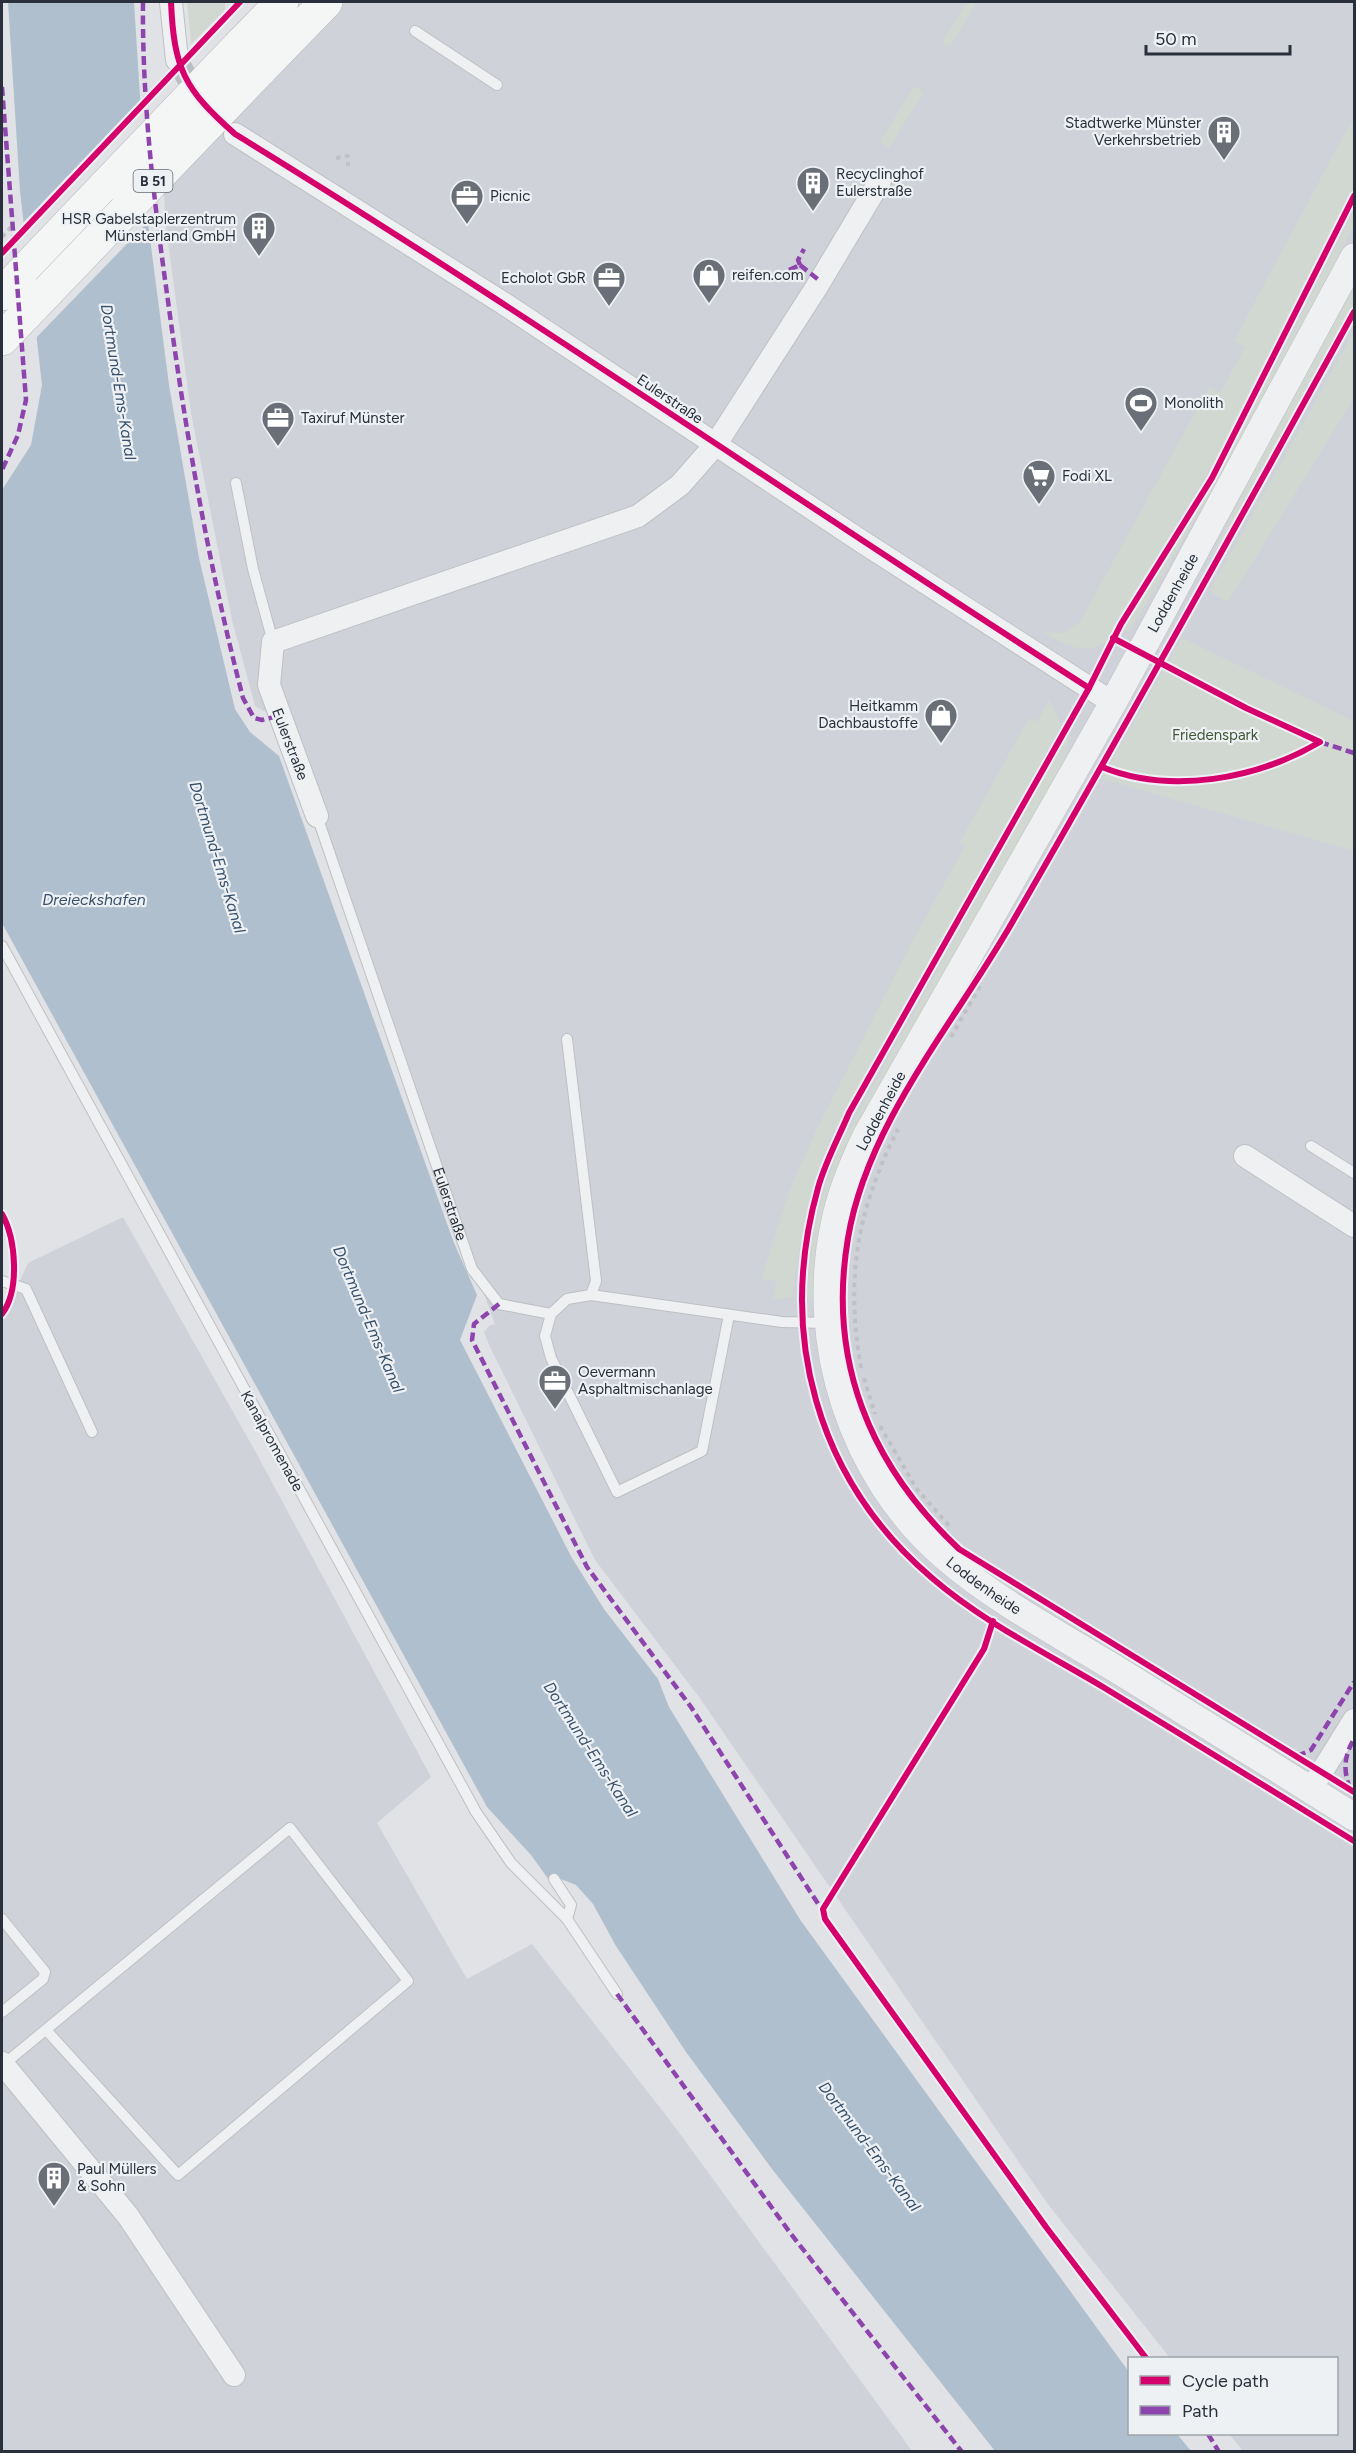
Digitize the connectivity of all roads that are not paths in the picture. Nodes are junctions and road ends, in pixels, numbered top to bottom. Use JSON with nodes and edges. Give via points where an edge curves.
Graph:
{"nodes":[{"id":1,"x":171,"y":2,"type":"edge"},
{"id":2,"x":282,"y":2,"type":"edge"},
{"id":3,"x":326,"y":2,"type":"edge"},
{"id":4,"x":415,"y":31,"type":"dead end"},
{"id":5,"x":249,"y":58,"type":"junction"},
{"id":6,"x":177,"y":60,"type":"tunnel mouth"},
{"id":7,"x":497,"y":86,"type":"dead end"},
{"id":8,"x":235,"y":134,"type":"dead end"},
{"id":9,"x":880,"y":180,"type":"dead end"},
{"id":10,"x":1354,"y":257,"type":"edge"},
{"id":11,"x":2,"y":294,"type":"edge"},
{"id":12,"x":2,"y":338,"type":"edge"},
{"id":13,"x":717,"y":444,"type":"junction"},
{"id":14,"x":236,"y":483,"type":"dead end"},
{"id":15,"x":273,"y":642,"type":"junction"},
{"id":16,"x":1113,"y":703,"type":"junction"},
{"id":17,"x":318,"y":816,"type":"joint"},
{"id":18,"x":2,"y":946,"type":"edge"},
{"id":19,"x":567,"y":1039,"type":"dead end"},
{"id":20,"x":1311,"y":1146,"type":"dead end"},
{"id":21,"x":1245,"y":1156,"type":"dead end"},
{"id":22,"x":1354,"y":1173,"type":"edge"},
{"id":23,"x":1354,"y":1226,"type":"edge"},
{"id":24,"x":2,"y":1281,"type":"edge"},
{"id":25,"x":591,"y":1295,"type":"junction"},
{"id":26,"x":551,"y":1314,"type":"junction"},
{"id":27,"x":729,"y":1315,"type":"junction"},
{"id":28,"x":827,"y":1323,"type":"junction"},
{"id":29,"x":92,"y":1432,"type":"dead end"},
{"id":30,"x":1354,"y":1720,"type":"edge"},
{"id":31,"x":1311,"y":1789,"type":"junction"},
{"id":32,"x":1354,"y":1817,"type":"edge"},
{"id":33,"x":554,"y":1879,"type":"dead end"},
{"id":34,"x":2,"y":1919,"type":"edge"},
{"id":35,"x":567,"y":1919,"type":"junction"},
{"id":36,"x":617,"y":1994,"type":"dead end"},
{"id":37,"x":2,"y":2012,"type":"edge"},
{"id":38,"x":47,"y":2031,"type":"junction"},
{"id":39,"x":2,"y":2064,"type":"edge"},
{"id":40,"x":234,"y":2375,"type":"dead end"}],
"edges":[{"from":1,"to":6,"type":"street"},
{"from":2,"to":5,"type":"highway","number":"B 51"},
{"from":3,"to":5,"type":"highway","number":"B 51"},
{"from":4,"to":7,"type":"lane"},
{"from":5,"to":11,"type":"highway","number":"B 51","bridge":true,"via":[[106,184]]},
{"from":5,"to":12,"type":"highway","number":"B 51","bridge":true},
{"from":8,"to":13,"type":"street","name":"Eulerstraße"},
{"from":9,"to":13,"type":"street"},
{"from":10,"to":16,"type":"street","name":"Loddenheide"},
{"from":13,"to":15,"type":"street","via":[[680,485],[638,516]]},
{"from":13,"to":16,"type":"street","name":"Eulerstraße"},
{"from":14,"to":15,"type":"lane"},
{"from":15,"to":17,"type":"street","name":"Eulerstraße","via":[[269,685]]},
{"from":16,"to":28,"type":"street","name":"Loddenheide","via":[[885,1099],[851,1167],[834,1225]]},
{"from":17,"to":26,"type":"lane","name":"Eulerstraße","via":[[472,1269],[500,1304]]},
{"from":18,"to":35,"type":"lane","name":"Kanalpromenade","via":[[476,1812],[511,1863]]},
{"from":19,"to":25,"type":"lane","via":[[596,1281]]},
{"from":20,"to":22,"type":"lane"},
{"from":21,"to":23,"type":"street"},
{"from":24,"to":29,"type":"lane","via":[[26,1289]]},
{"from":25,"to":26,"type":"lane","via":[[567,1299]]},
{"from":25,"to":27,"type":"lane"},
{"from":26,"to":27,"type":"lane","via":[[545,1336],[551,1358],[617,1492],[702,1451]]},
{"from":27,"to":28,"type":"lane","via":[[801,1324]]},
{"from":28,"to":31,"type":"street","name":"Loddenheide","via":[[846,1411],[866,1456],[901,1510],[945,1557],[1009,1603]]},
{"from":30,"to":31,"type":"street"},
{"from":31,"to":32,"type":"street","name":"Loddenheide"},
{"from":33,"to":35,"type":"lane","name":"Kanalpromenade","via":[[571,1905]]},
{"from":34,"to":37,"type":"lane","via":[[45,1972],[43,1979]]},
{"from":35,"to":36,"type":"lane","name":"Kanalpromenade"},
{"from":38,"to":38,"type":"lane","via":[[290,1828],[408,1981],[178,2175]]},
{"from":38,"to":39,"type":"lane"},
{"from":39,"to":40,"type":"street","via":[[135,2225]]}]}
